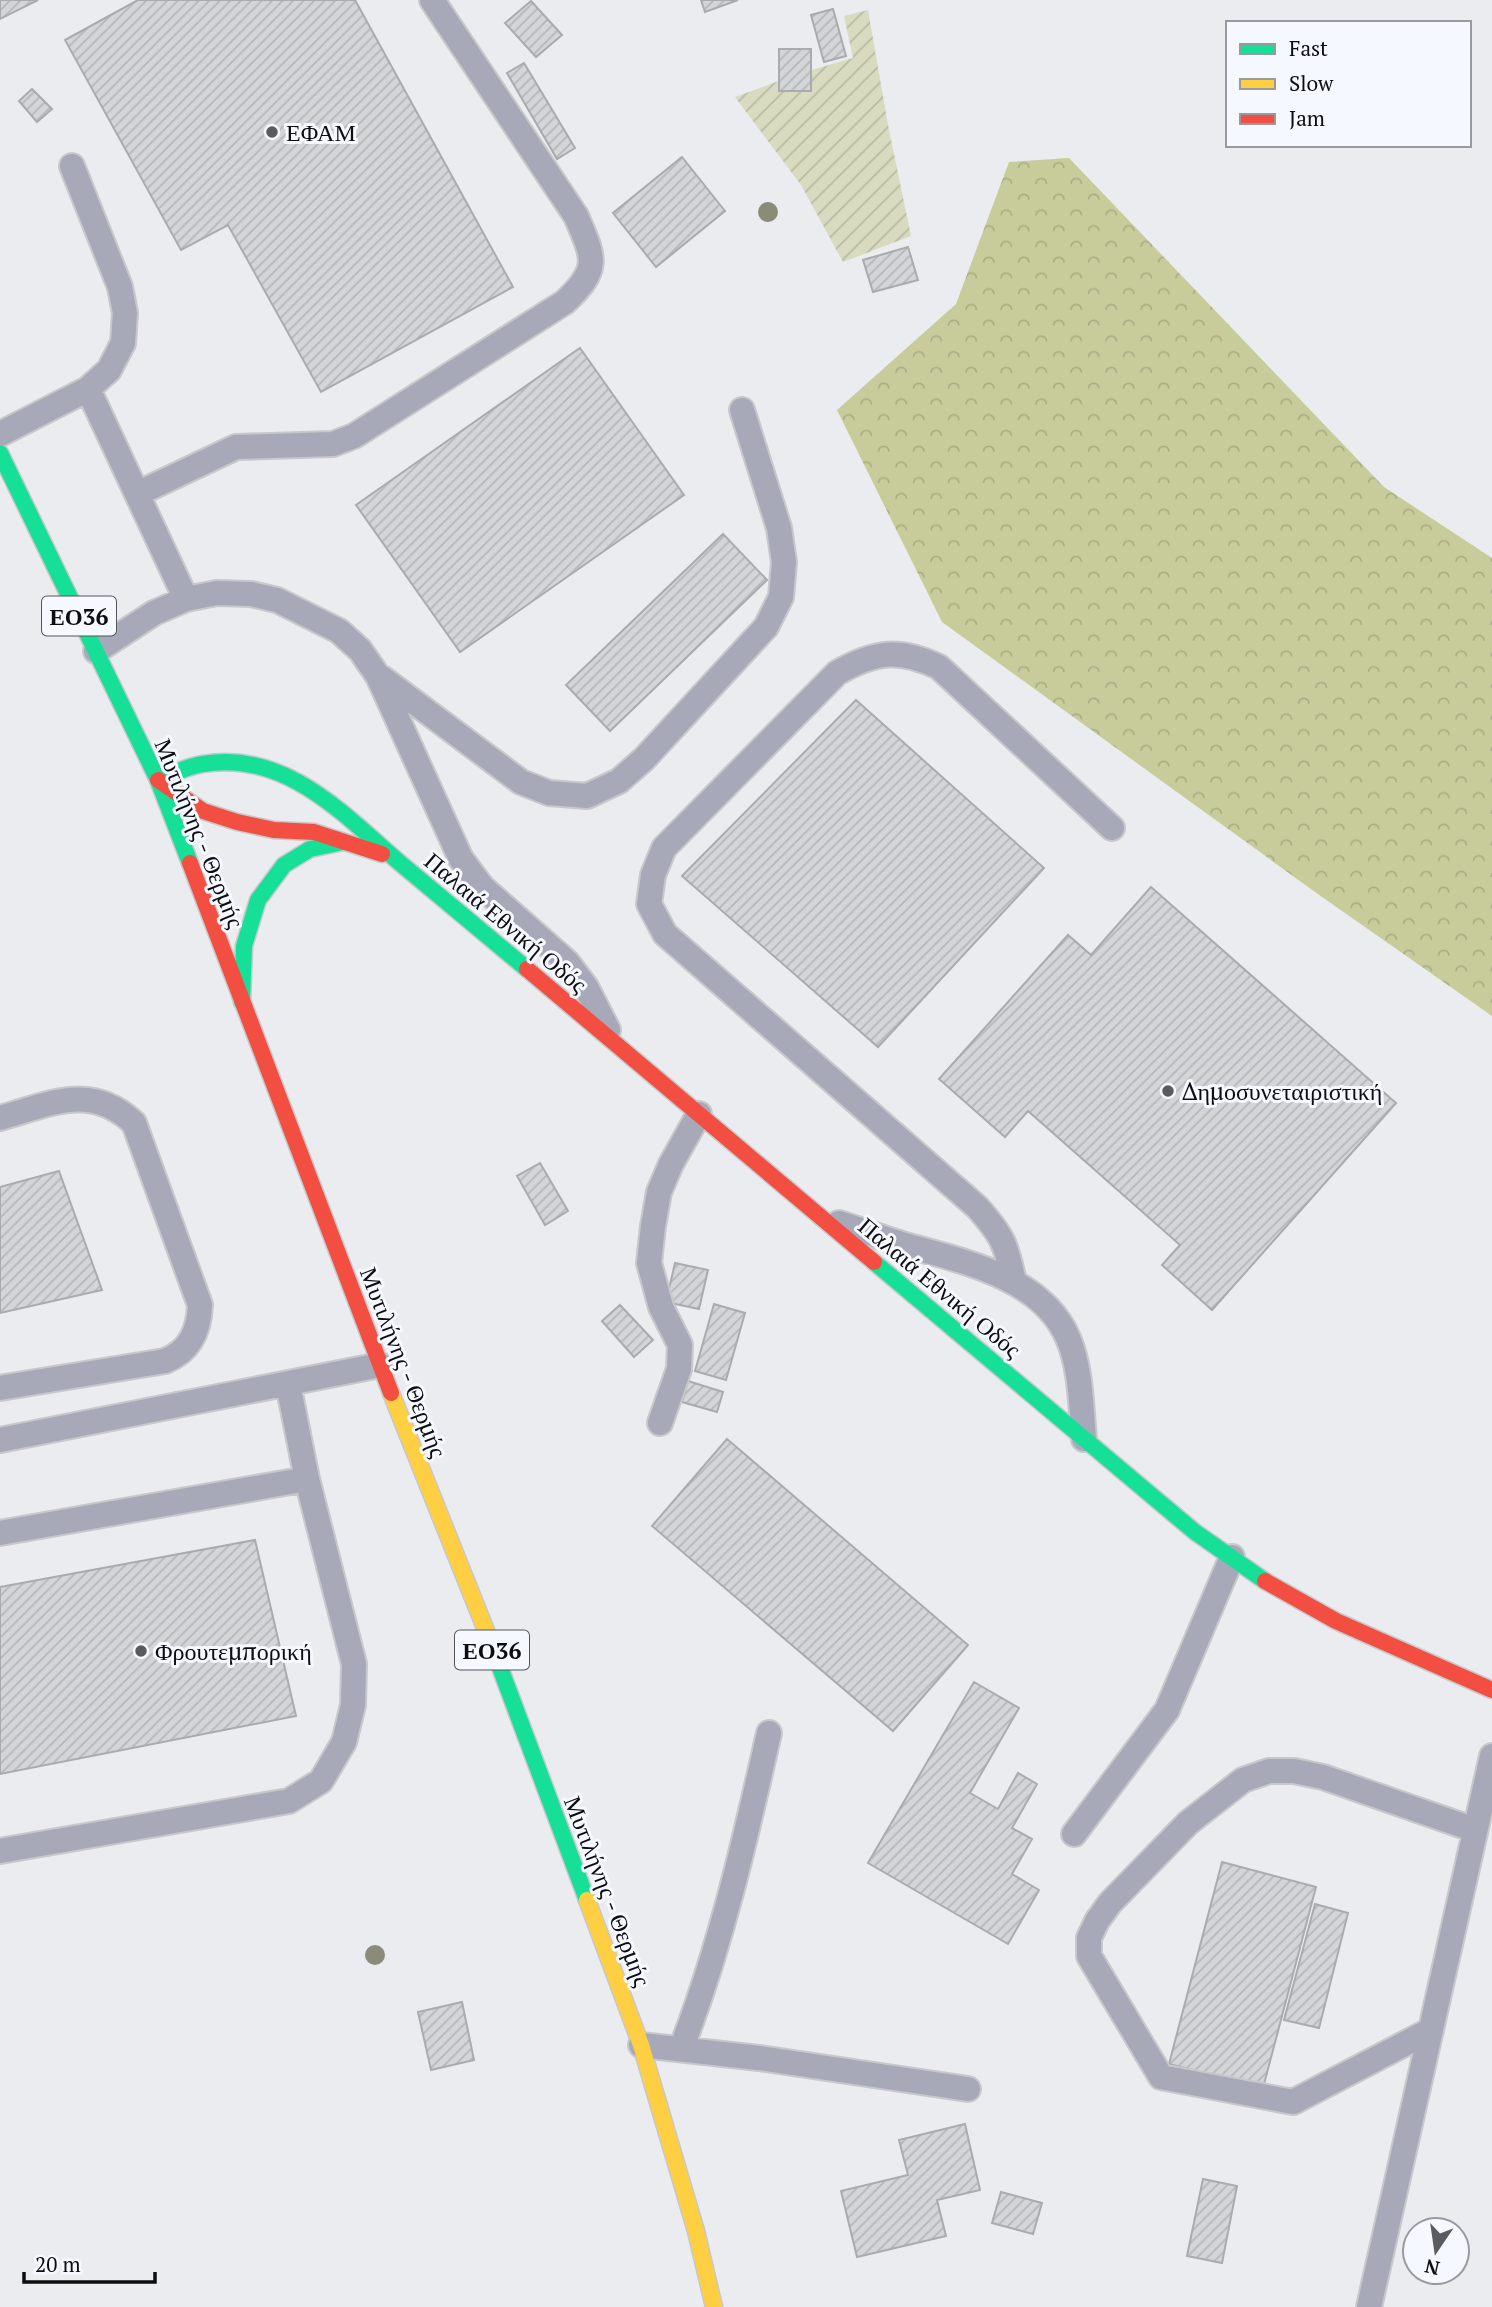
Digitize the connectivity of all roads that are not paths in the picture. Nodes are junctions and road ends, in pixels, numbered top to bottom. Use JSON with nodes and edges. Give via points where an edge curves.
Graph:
{"nodes":[{"id":1,"x":432,"y":0,"type":"edge"},
{"id":2,"x":72,"y":166,"type":"dead end"},
{"id":3,"x":88,"y":389,"type":"junction"},
{"id":4,"x":742,"y":410,"type":"dead end"},
{"id":5,"x":0,"y":434,"type":"edge"},
{"id":6,"x":0,"y":453,"type":"edge"},
{"id":7,"x":137,"y":494,"type":"junction"},
{"id":8,"x":186,"y":599,"type":"junction"},
{"id":9,"x":96,"y":651,"type":"junction"},
{"id":10,"x":378,"y":676,"type":"junction"},
{"id":11,"x":158,"y":780,"type":"junction"},
{"id":12,"x":1112,"y":828,"type":"dead end"},
{"id":13,"x":347,"y":841,"type":"junction"},
{"id":14,"x":397,"y":860,"type":"junction"},
{"id":15,"x":242,"y":1002,"type":"junction"},
{"id":16,"x":615,"y":1044,"type":"junction"},
{"id":17,"x":699,"y":1115,"type":"junction"},
{"id":18,"x":0,"y":1118,"type":"edge"},
{"id":19,"x":821,"y":1217,"type":"junction"},
{"id":20,"x":1014,"y":1282,"type":"junction"},
{"id":21,"x":380,"y":1365,"type":"junction"},
{"id":22,"x":288,"y":1384,"type":"junction"},
{"id":23,"x":0,"y":1388,"type":"edge"},
{"id":24,"x":660,"y":1423,"type":"dead end"},
{"id":25,"x":1084,"y":1438,"type":"junction"},
{"id":26,"x":0,"y":1440,"type":"edge"},
{"id":27,"x":307,"y":1479,"type":"junction"},
{"id":28,"x":0,"y":1533,"type":"edge"},
{"id":29,"x":1232,"y":1558,"type":"junction"},
{"id":30,"x":1492,"y":1690,"type":"edge"},
{"id":31,"x":769,"y":1733,"type":"dead end"},
{"id":32,"x":1492,"y":1756,"type":"edge"},
{"id":33,"x":1475,"y":1830,"type":"junction"},
{"id":34,"x":1074,"y":1834,"type":"dead end"},
{"id":35,"x":0,"y":1851,"type":"edge"},
{"id":36,"x":1431,"y":2031,"type":"junction"},
{"id":37,"x":641,"y":2045,"type":"junction"},
{"id":38,"x":681,"y":2049,"type":"junction"},
{"id":39,"x":968,"y":2090,"type":"dead end"},
{"id":40,"x":713,"y":2307,"type":"edge"},
{"id":41,"x":1369,"y":2307,"type":"edge"}],
"edges":[{"from":1,"to":7,"type":"lane","via":[[576,216],[590,247],[592,268],[582,287],[354,436],[333,444],[236,447]]},
{"from":2,"to":3,"type":"lane","via":[[120,288],[125,313],[122,343],[109,370]]},
{"from":3,"to":5,"type":"lane"},
{"from":3,"to":7,"type":"lane"},
{"from":4,"to":10,"type":"lane","via":[[779,528],[784,562],[781,597],[766,627],[619,781],[587,796],[549,793],[521,782]]},
{"from":6,"to":9,"type":"main road","name":"Μυτιλήνης - Θερμής","number":"ΕΟ36"},
{"from":7,"to":8,"type":"lane"},
{"from":8,"to":9,"type":"lane","via":[[154,613]]},
{"from":8,"to":10,"type":"lane","via":[[217,593],[277,600],[339,631]]},
{"from":9,"to":11,"type":"main road","name":"Μυτιλήνης - Θερμής","number":"ΕΟ36"},
{"from":10,"to":16,"type":"lane","via":[[461,859],[482,887],[567,962],[586,987]]},
{"from":11,"to":13,"type":"main road","name":"Παλαιά Εθνική Οδός","via":[[203,811],[237,822]]},
{"from":11,"to":14,"type":"main road","name":"Παλαιά Εθνική Οδός","via":[[206,763],[253,765],[279,773],[338,805]]},
{"from":11,"to":15,"type":"main road","name":"Μυτιλήνης - Θερμής","number":"ΕΟ36"},
{"from":12,"to":20,"type":"lane","via":[[939,667],[916,656],[887,654],[859,660],[837,673],[664,848],[653,875],[649,904],[665,934],[977,1207],[1007,1248]]},
{"from":13,"to":14,"type":"main road","name":"Παλαιά Εθνική Οδός"},
{"from":13,"to":15,"type":"main road","via":[[310,849],[284,865],[258,900],[244,946]]},
{"from":14,"to":16,"type":"main road","name":"Παλαιά Εθνική Οδός"},
{"from":15,"to":21,"type":"main road","name":"Μυτιλήνης - Θερμής","number":"ΕΟ36"},
{"from":16,"to":17,"type":"main road","name":"Παλαιά Εθνική Οδός"},
{"from":17,"to":19,"type":"main road","name":"Παλαιά Εθνική Οδός"},
{"from":17,"to":24,"type":"lane","via":[[659,1192],[653,1226],[649,1263],[661,1307],[680,1345],[679,1369]]},
{"from":18,"to":23,"type":"lane","via":[[78,1099],[98,1100],[134,1123],[200,1305],[199,1324],[190,1343],[165,1361]]},
{"from":19,"to":20,"type":"lane","via":[[966,1261]]},
{"from":19,"to":25,"type":"main road","name":"Παλαιά Εθνική Οδός"},
{"from":20,"to":25,"type":"lane","via":[[1051,1310],[1068,1337],[1077,1370]]},
{"from":21,"to":22,"type":"lane"},
{"from":21,"to":37,"type":"main road","name":"Μυτιλήνης - Θερμής","number":"ΕΟ36"},
{"from":22,"to":26,"type":"lane"},
{"from":22,"to":27,"type":"lane"},
{"from":25,"to":29,"type":"main road","name":"Παλαιά Εθνική Οδός"},
{"from":27,"to":28,"type":"lane"},
{"from":27,"to":35,"type":"lane","via":[[354,1664],[353,1705],[344,1742],[321,1781],[289,1801]]},
{"from":29,"to":30,"type":"main road","name":"Παλαιά Εθνική Οδός","via":[[1336,1621]]},
{"from":29,"to":34,"type":"lane","via":[[1167,1710]]},
{"from":31,"to":38,"type":"lane","via":[[738,1873]]},
{"from":32,"to":33,"type":"lane"},
{"from":33,"to":36,"type":"lane"},
{"from":33,"to":36,"type":"lane","via":[[1323,1777],[1294,1770],[1269,1771],[1243,1780],[1188,1823],[1110,1903],[1089,1938],[1089,1956],[1161,2077],[1293,2102]]},
{"from":36,"to":41,"type":"lane"},
{"from":37,"to":38,"type":"lane"},
{"from":37,"to":40,"type":"main road","name":"Μυτιλήνης - Θερμής","number":"ΕΟ36","via":[[696,2231]]},
{"from":38,"to":39,"type":"lane"}]}
